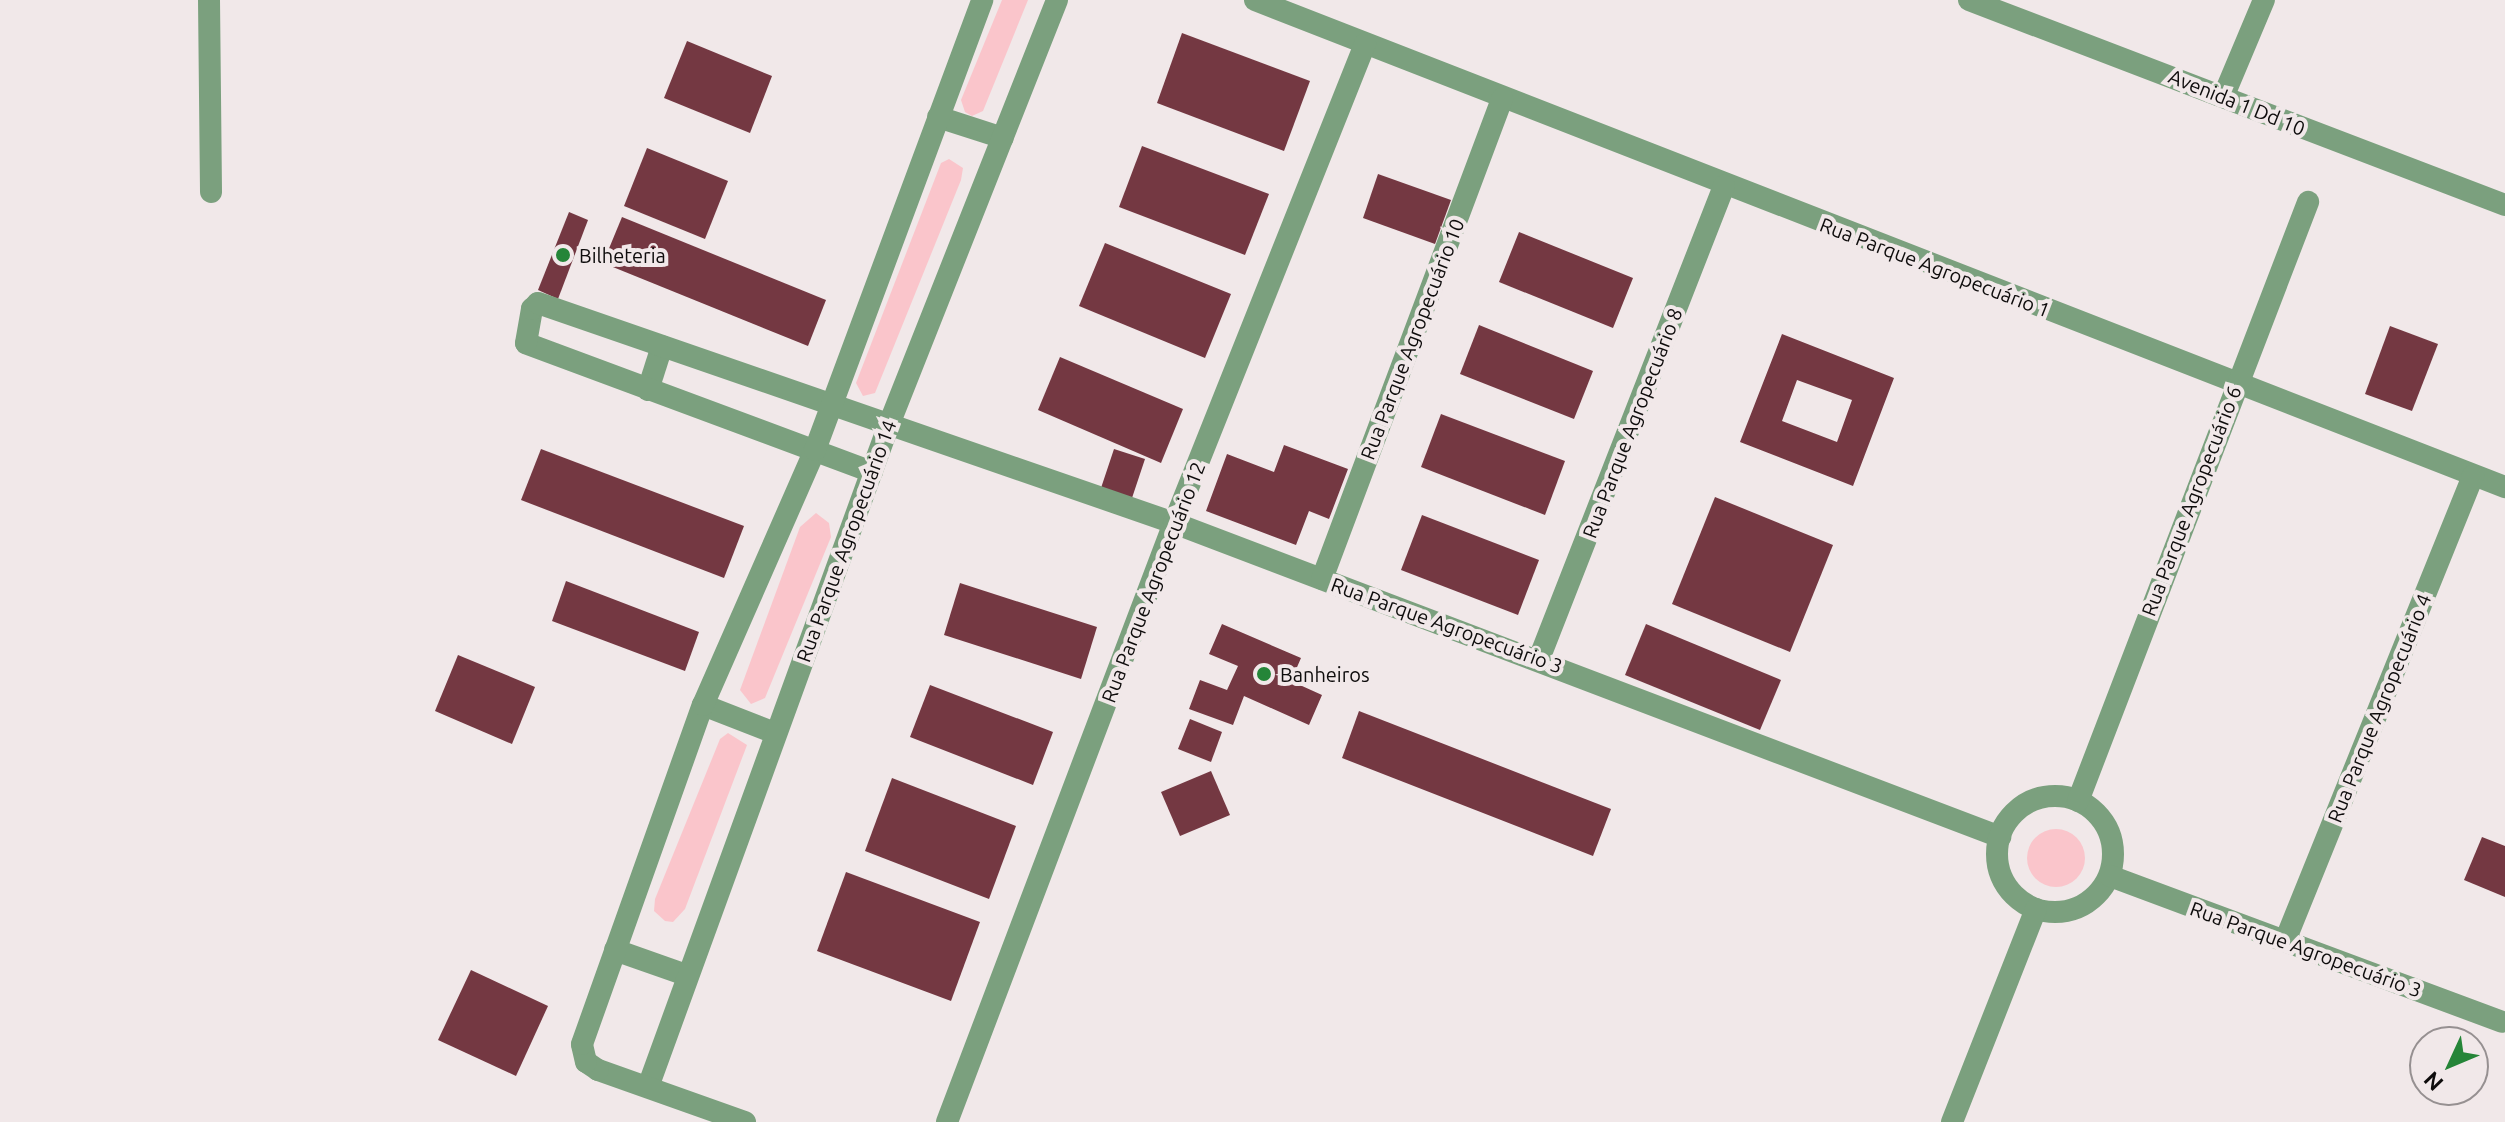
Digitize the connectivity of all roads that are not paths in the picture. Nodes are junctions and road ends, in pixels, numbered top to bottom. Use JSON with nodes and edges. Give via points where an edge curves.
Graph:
{"nodes":[{"id":1,"x":209,"y":0,"type":"edge"},
{"id":2,"x":982,"y":0,"type":"edge"},
{"id":3,"x":1057,"y":0,"type":"edge"},
{"id":4,"x":1255,"y":0,"type":"edge"},
{"id":5,"x":1969,"y":0,"type":"edge"},
{"id":6,"x":2264,"y":0,"type":"edge"},
{"id":7,"x":1365,"y":44,"type":"junction"},
{"id":8,"x":2224,"y":95,"type":"junction"},
{"id":9,"x":1502,"y":99,"type":"junction"},
{"id":10,"x":938,"y":117,"type":"junction"},
{"id":11,"x":1003,"y":138,"type":"junction"},
{"id":12,"x":1724,"y":186,"type":"junction"},
{"id":13,"x":211,"y":192,"type":"dead end"},
{"id":14,"x":2308,"y":202,"type":"dead end"},
{"id":15,"x":2505,"y":205,"type":"edge"},
{"id":16,"x":662,"y":346,"type":"junction"},
{"id":17,"x":2235,"y":382,"type":"junction"},
{"id":18,"x":648,"y":390,"type":"junction"},
{"id":19,"x":830,"y":407,"type":"junction"},
{"id":20,"x":888,"y":427,"type":"junction"},
{"id":21,"x":815,"y":450,"type":"junction"},
{"id":22,"x":872,"y":472,"type":"junction"},
{"id":23,"x":2473,"y":476,"type":"junction"},
{"id":24,"x":2505,"y":487,"type":"edge"},
{"id":25,"x":1174,"y":523,"type":"junction"},
{"id":26,"x":1322,"y":579,"type":"junction"},
{"id":27,"x":1539,"y":659,"type":"junction"},
{"id":28,"x":703,"y":705,"type":"junction"},
{"id":29,"x":775,"y":733,"type":"junction"},
{"id":30,"x":2078,"y":801,"type":"junction"},
{"id":31,"x":2000,"y":837,"type":"junction"},
{"id":32,"x":2110,"y":876,"type":"junction"},
{"id":33,"x":2036,"y":909,"type":"junction"},
{"id":34,"x":2285,"y":941,"type":"junction"},
{"id":35,"x":615,"y":950,"type":"junction"},
{"id":36,"x":686,"y":975,"type":"junction"},
{"id":37,"x":2504,"y":1021,"type":"edge"},
{"id":38,"x":648,"y":1087,"type":"junction"},
{"id":39,"x":745,"y":1122,"type":"edge"},
{"id":40,"x":947,"y":1122,"type":"edge"},
{"id":41,"x":1952,"y":1122,"type":"edge"}],
"edges":[{"from":1,"to":13,"type":"street"},
{"from":2,"to":10,"type":"street"},
{"from":3,"to":11,"type":"street","name":"Rua Parque Agropecuário 14"},
{"from":4,"to":7,"type":"street","name":"Rua Parque Agropecuário 1"},
{"from":5,"to":8,"type":"street","name":"Avenida 1 Dd 10"},
{"from":6,"to":8,"type":"street"},
{"from":7,"to":9,"type":"street","name":"Rua Parque Agropecuário 1"},
{"from":7,"to":25,"type":"street","name":"Rua Parque Agropecuário 12"},
{"from":8,"to":15,"type":"street","name":"Avenida 1 Dd 10"},
{"from":9,"to":12,"type":"street","name":"Rua Parque Agropecuário 1"},
{"from":9,"to":26,"type":"street","name":"Rua Parque Agropecuário 10"},
{"from":10,"to":11,"type":"street"},
{"from":10,"to":19,"type":"street"},
{"from":11,"to":20,"type":"street","name":"Rua Parque Agropecuário 14"},
{"from":12,"to":17,"type":"street","name":"Rua Parque Agropecuário 1"},
{"from":12,"to":27,"type":"street","name":"Rua Parque Agropecuário 8"},
{"from":14,"to":17,"type":"street","name":"Rua Parque Agropecuário 6"},
{"from":16,"to":18,"type":"street"},
{"from":16,"to":18,"type":"street","name":"Rua Parque Agropecuário 3","via":[[538,303],[527,324],[526,343]]},
{"from":16,"to":19,"type":"street","name":"Rua Parque Agropecuário 3"},
{"from":17,"to":23,"type":"street","name":"Rua Parque Agropecuário 1"},
{"from":17,"to":30,"type":"street","name":"Rua Parque Agropecuário 6"},
{"from":18,"to":21,"type":"street"},
{"from":19,"to":20,"type":"street","name":"Rua Parque Agropecuário 3"},
{"from":19,"to":21,"type":"street"},
{"from":20,"to":22,"type":"street","name":"Rua Parque Agropecuário 14"},
{"from":20,"to":25,"type":"street","name":"Rua Parque Agropecuário 3"},
{"from":21,"to":22,"type":"street"},
{"from":21,"to":28,"type":"street"},
{"from":22,"to":29,"type":"street","name":"Rua Parque Agropecuário 14"},
{"from":23,"to":24,"type":"street","name":"Rua Parque Agropecuário 1"},
{"from":23,"to":34,"type":"street","name":"Rua Parque Agropecuário 4"},
{"from":25,"to":26,"type":"street","name":"Rua Parque Agropecuário 3"},
{"from":25,"to":40,"type":"street","name":"Rua Parque Agropecuário 12"},
{"from":26,"to":27,"type":"street","name":"Rua Parque Agropecuário 3"},
{"from":27,"to":31,"type":"street","name":"Rua Parque Agropecuário 3"},
{"from":28,"to":29,"type":"street"},
{"from":28,"to":35,"type":"street"},
{"from":29,"to":36,"type":"street","name":"Rua Parque Agropecuário 14"},
{"from":30,"to":31,"type":"street","via":[[2040,798],[2022,806]]},
{"from":30,"to":32,"type":"street","via":[[2093,810],[2108,832],[2114,858]]},
{"from":31,"to":33,"type":"street","via":[[1997,854],[2008,888]]},
{"from":32,"to":33,"type":"street","via":[[2088,903],[2071,911]]},
{"from":32,"to":34,"type":"street","name":"Rua Parque Agropecuário 3"},
{"from":33,"to":41,"type":"street"},
{"from":34,"to":37,"type":"street","name":"Rua Parque Agropecuário 3"},
{"from":35,"to":36,"type":"street"},
{"from":35,"to":38,"type":"street","via":[[582,1044],[587,1063]]},
{"from":36,"to":38,"type":"street","name":"Rua Parque Agropecuário 14"},
{"from":38,"to":39,"type":"street"}]}
